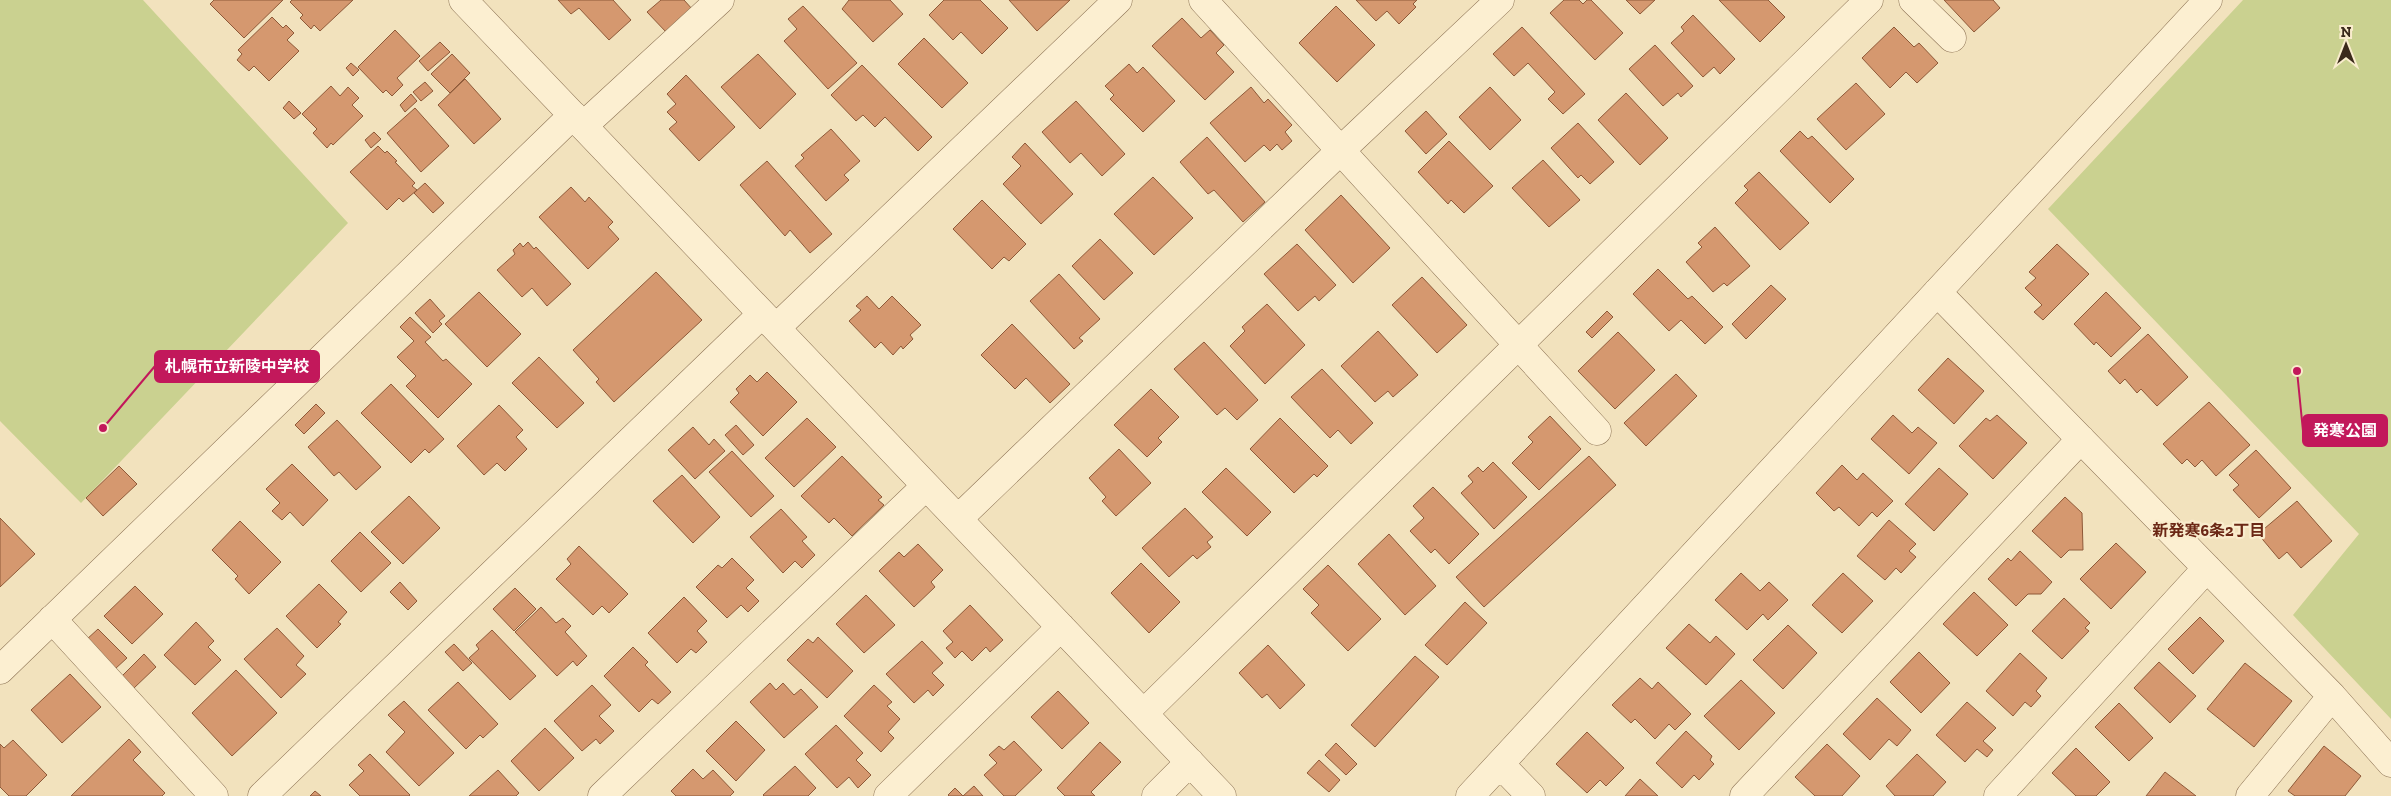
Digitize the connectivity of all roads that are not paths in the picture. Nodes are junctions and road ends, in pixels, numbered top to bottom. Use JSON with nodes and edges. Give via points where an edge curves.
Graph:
{"nodes":[{"id":1,"x":462,"y":0,"type":"edge"},
{"id":2,"x":720,"y":0,"type":"edge"},
{"id":3,"x":1118,"y":0,"type":"edge"},
{"id":4,"x":1203,"y":0,"type":"edge"},
{"id":5,"x":1500,"y":0,"type":"edge"},
{"id":6,"x":1869,"y":0,"type":"edge"},
{"id":7,"x":1913,"y":0,"type":"edge"},
{"id":8,"x":2208,"y":0,"type":"edge"},
{"id":9,"x":1952,"y":38,"type":"dead end"},
{"id":10,"x":578,"y":121,"type":"junction"},
{"id":11,"x":1341,"y":150,"type":"junction"},
{"id":12,"x":1937,"y":292,"type":"junction"},
{"id":13,"x":769,"y":321,"type":"junction"},
{"id":14,"x":1520,"y":344,"type":"junction"},
{"id":15,"x":1597,"y":431,"type":"dead end"},
{"id":16,"x":2081,"y":439,"type":"junction"},
{"id":17,"x":926,"y":486,"type":"junction"},
{"id":18,"x":958,"y":519,"type":"junction"},
{"id":19,"x":2207,"y":568,"type":"junction"},
{"id":20,"x":52,"y":619,"type":"junction"},
{"id":21,"x":1061,"y":627,"type":"junction"},
{"id":22,"x":0,"y":670,"type":"edge"},
{"id":23,"x":2332,"y":696,"type":"junction"},
{"id":24,"x":1144,"y":713,"type":"junction"},
{"id":25,"x":1190,"y":762,"type":"junction"},
{"id":26,"x":2391,"y":763,"type":"edge"},
{"id":27,"x":1500,"y":764,"type":"junction"},
{"id":28,"x":214,"y":796,"type":"edge"},
{"id":29,"x":262,"y":796,"type":"edge"},
{"id":30,"x":602,"y":796,"type":"edge"},
{"id":31,"x":888,"y":796,"type":"edge"},
{"id":32,"x":1156,"y":796,"type":"edge"},
{"id":33,"x":1222,"y":796,"type":"edge"},
{"id":34,"x":1470,"y":796,"type":"edge"},
{"id":35,"x":1531,"y":796,"type":"edge"},
{"id":36,"x":1744,"y":796,"type":"edge"},
{"id":37,"x":1998,"y":796,"type":"edge"},
{"id":38,"x":2250,"y":796,"type":"edge"}],
"edges":[{"from":1,"to":10,"type":"street"},
{"from":2,"to":10,"type":"street"},
{"from":3,"to":13,"type":"street"},
{"from":4,"to":11,"type":"street"},
{"from":5,"to":11,"type":"street"},
{"from":6,"to":14,"type":"street"},
{"from":7,"to":9,"type":"street"},
{"from":8,"to":12,"type":"street"},
{"from":10,"to":13,"type":"street"},
{"from":10,"to":20,"type":"street"},
{"from":11,"to":14,"type":"street"},
{"from":11,"to":18,"type":"street"},
{"from":12,"to":16,"type":"street"},
{"from":12,"to":27,"type":"street"},
{"from":13,"to":17,"type":"street"},
{"from":13,"to":29,"type":"street"},
{"from":14,"to":15,"type":"street"},
{"from":14,"to":24,"type":"street"},
{"from":16,"to":19,"type":"street"},
{"from":16,"to":36,"type":"street"},
{"from":17,"to":18,"type":"street"},
{"from":17,"to":30,"type":"street"},
{"from":18,"to":21,"type":"street"},
{"from":19,"to":23,"type":"street"},
{"from":19,"to":37,"type":"street"},
{"from":20,"to":22,"type":"street"},
{"from":20,"to":28,"type":"street"},
{"from":21,"to":24,"type":"street"},
{"from":21,"to":31,"type":"street"},
{"from":23,"to":26,"type":"street"},
{"from":23,"to":38,"type":"street"},
{"from":24,"to":25,"type":"street"},
{"from":25,"to":32,"type":"street"},
{"from":25,"to":33,"type":"street"},
{"from":27,"to":34,"type":"street"},
{"from":27,"to":35,"type":"street"}]}
